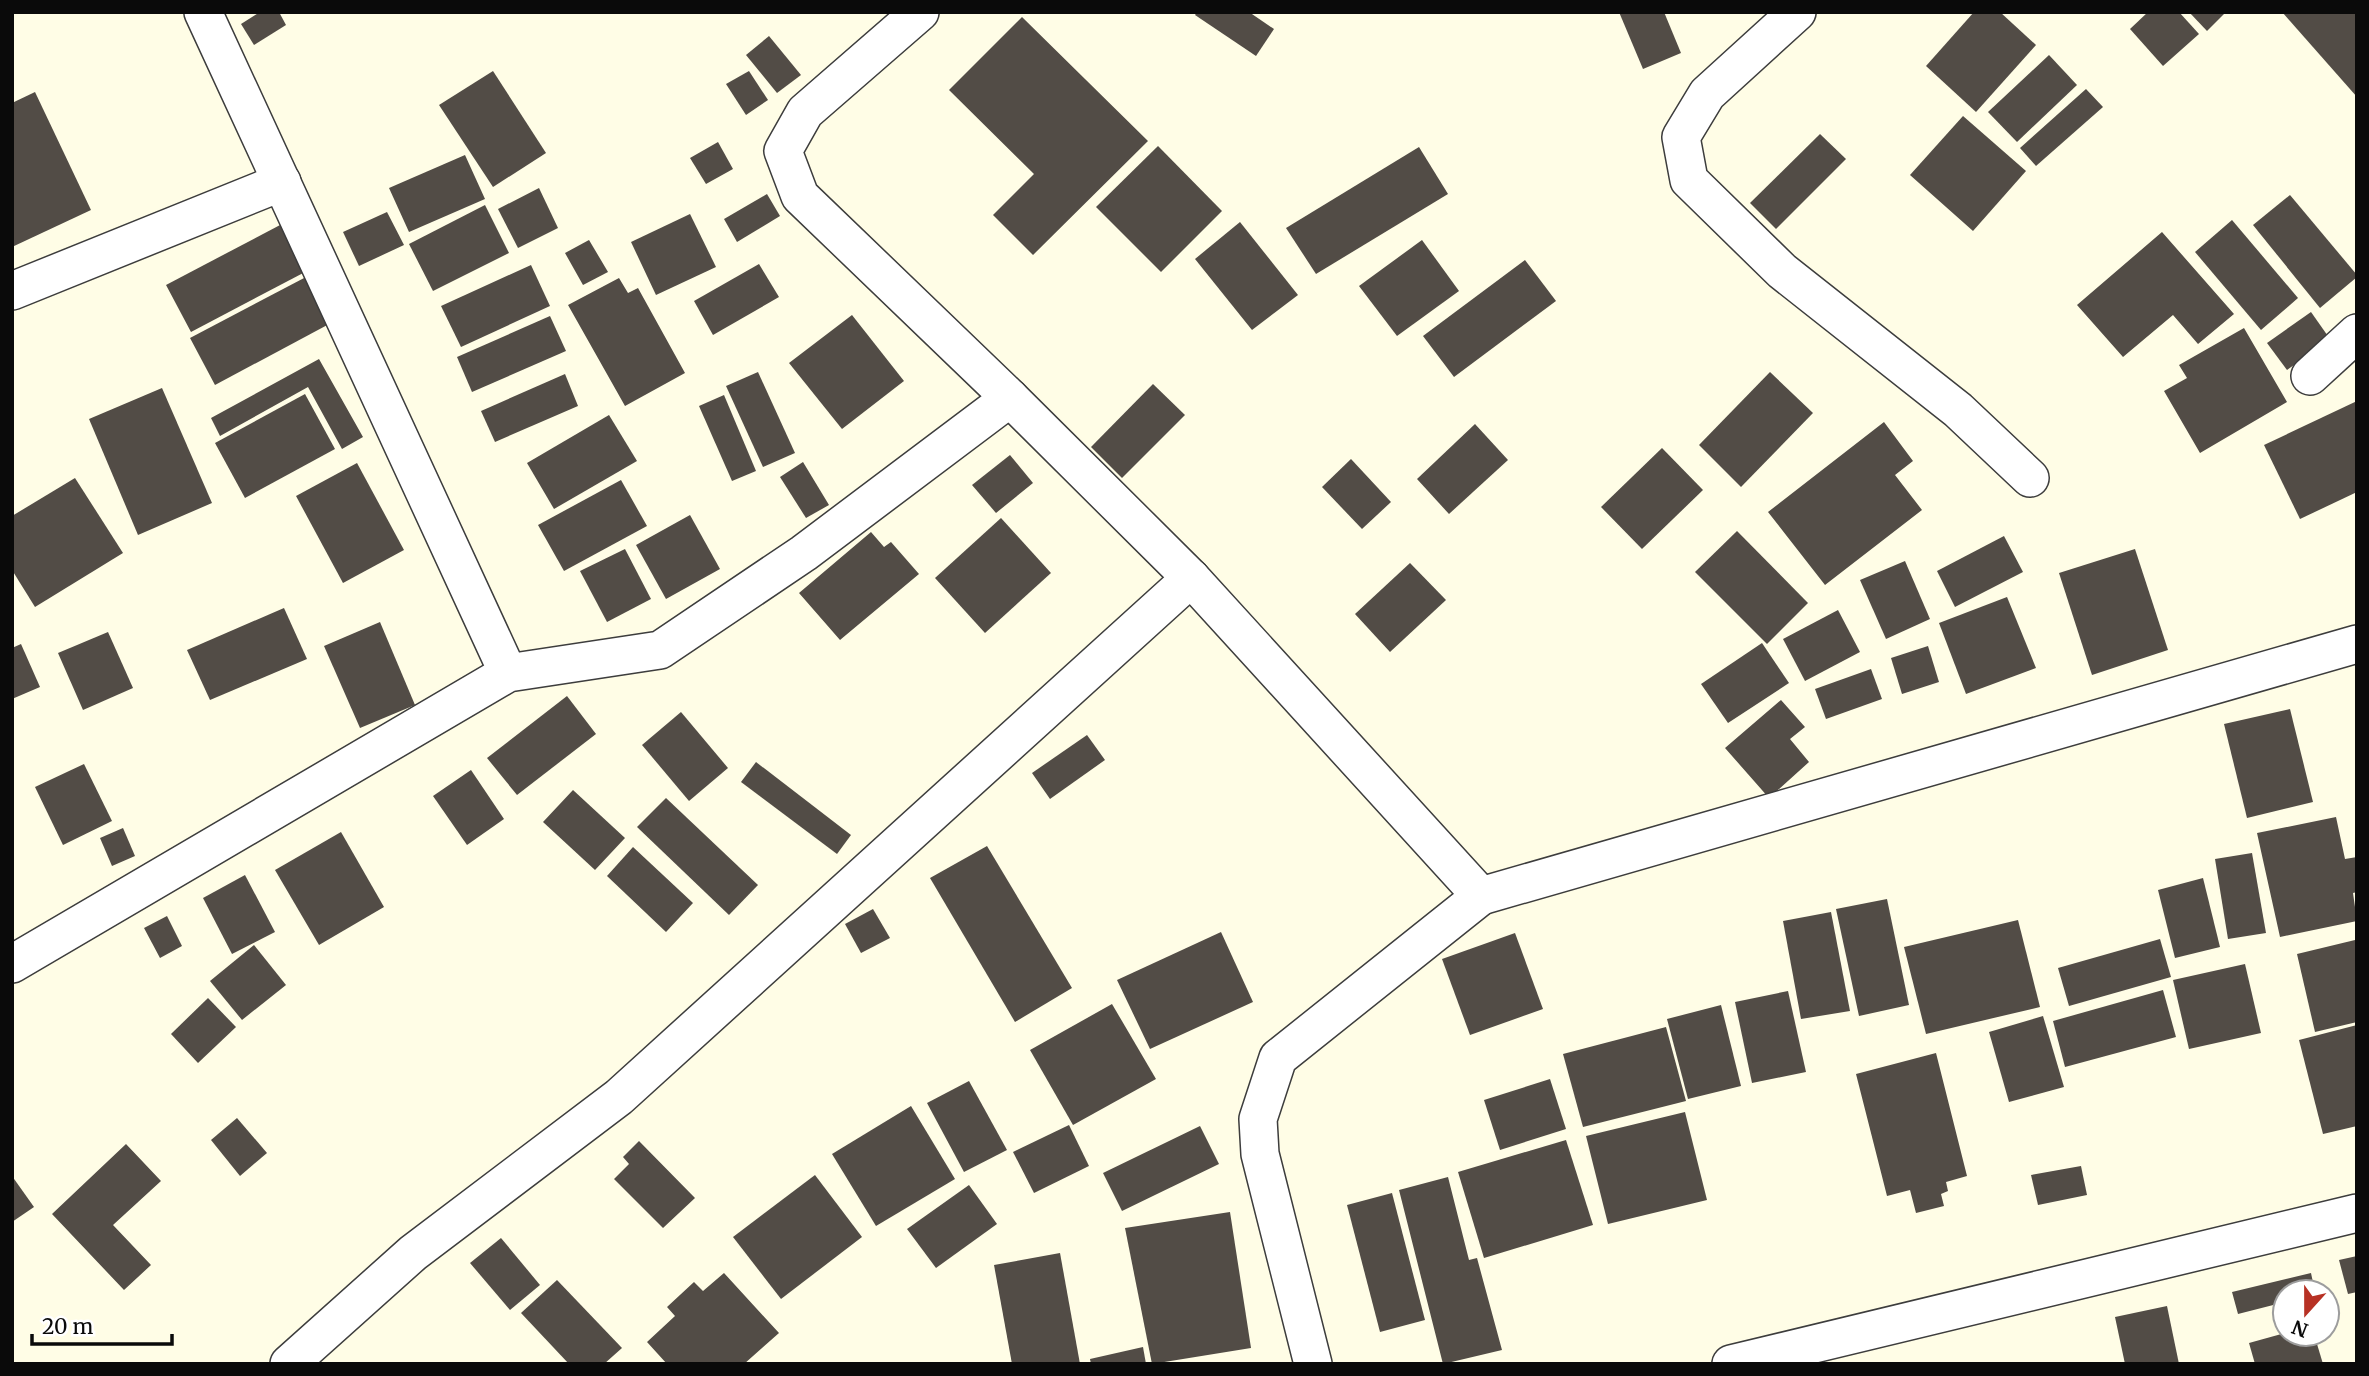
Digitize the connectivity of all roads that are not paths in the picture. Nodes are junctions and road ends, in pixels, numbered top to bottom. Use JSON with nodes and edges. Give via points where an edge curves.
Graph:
{"nodes":[{"id":1,"x":203,"y":12,"type":"edge"},
{"id":2,"x":920,"y":12,"type":"edge"},
{"id":3,"x":1797,"y":12,"type":"edge"},
{"id":4,"x":282,"y":182,"type":"junction"},
{"id":5,"x":12,"y":291,"type":"edge"},
{"id":6,"x":2357,"y":332,"type":"edge"},
{"id":7,"x":2310,"y":376,"type":"dead end"},
{"id":8,"x":1010,"y":398,"type":"junction"},
{"id":9,"x":2030,"y":478,"type":"dead end"},
{"id":10,"x":1191,"y":578,"type":"junction"},
{"id":11,"x":2357,"y":644,"type":"edge"},
{"id":12,"x":508,"y":673,"type":"junction"},
{"id":13,"x":1481,"y":897,"type":"junction"},
{"id":14,"x":12,"y":964,"type":"edge"},
{"id":15,"x":2357,"y":1213,"type":"edge"},
{"id":16,"x":289,"y":1364,"type":"edge"},
{"id":17,"x":1313,"y":1364,"type":"edge"},
{"id":18,"x":1731,"y":1364,"type":"edge"}],
"edges":[{"from":1,"to":4,"type":"street"},
{"from":2,"to":8,"type":"street","via":[[805,112],[783,151],[800,197]]},
{"from":3,"to":9,"type":"street","via":[[1707,93],[1681,137],[1689,180],[1782,271],[1958,410]]},
{"from":4,"to":5,"type":"street"},
{"from":4,"to":12,"type":"street"},
{"from":6,"to":7,"type":"street"},
{"from":8,"to":10,"type":"street"},
{"from":8,"to":12,"type":"street","via":[[804,553],[660,650]]},
{"from":10,"to":13,"type":"street"},
{"from":10,"to":16,"type":"street","via":[[619,1097],[413,1253]]},
{"from":11,"to":13,"type":"street"},
{"from":12,"to":14,"type":"street"},
{"from":13,"to":17,"type":"street","via":[[1278,1058],[1258,1119],[1260,1154]]},
{"from":15,"to":18,"type":"street"}]}
